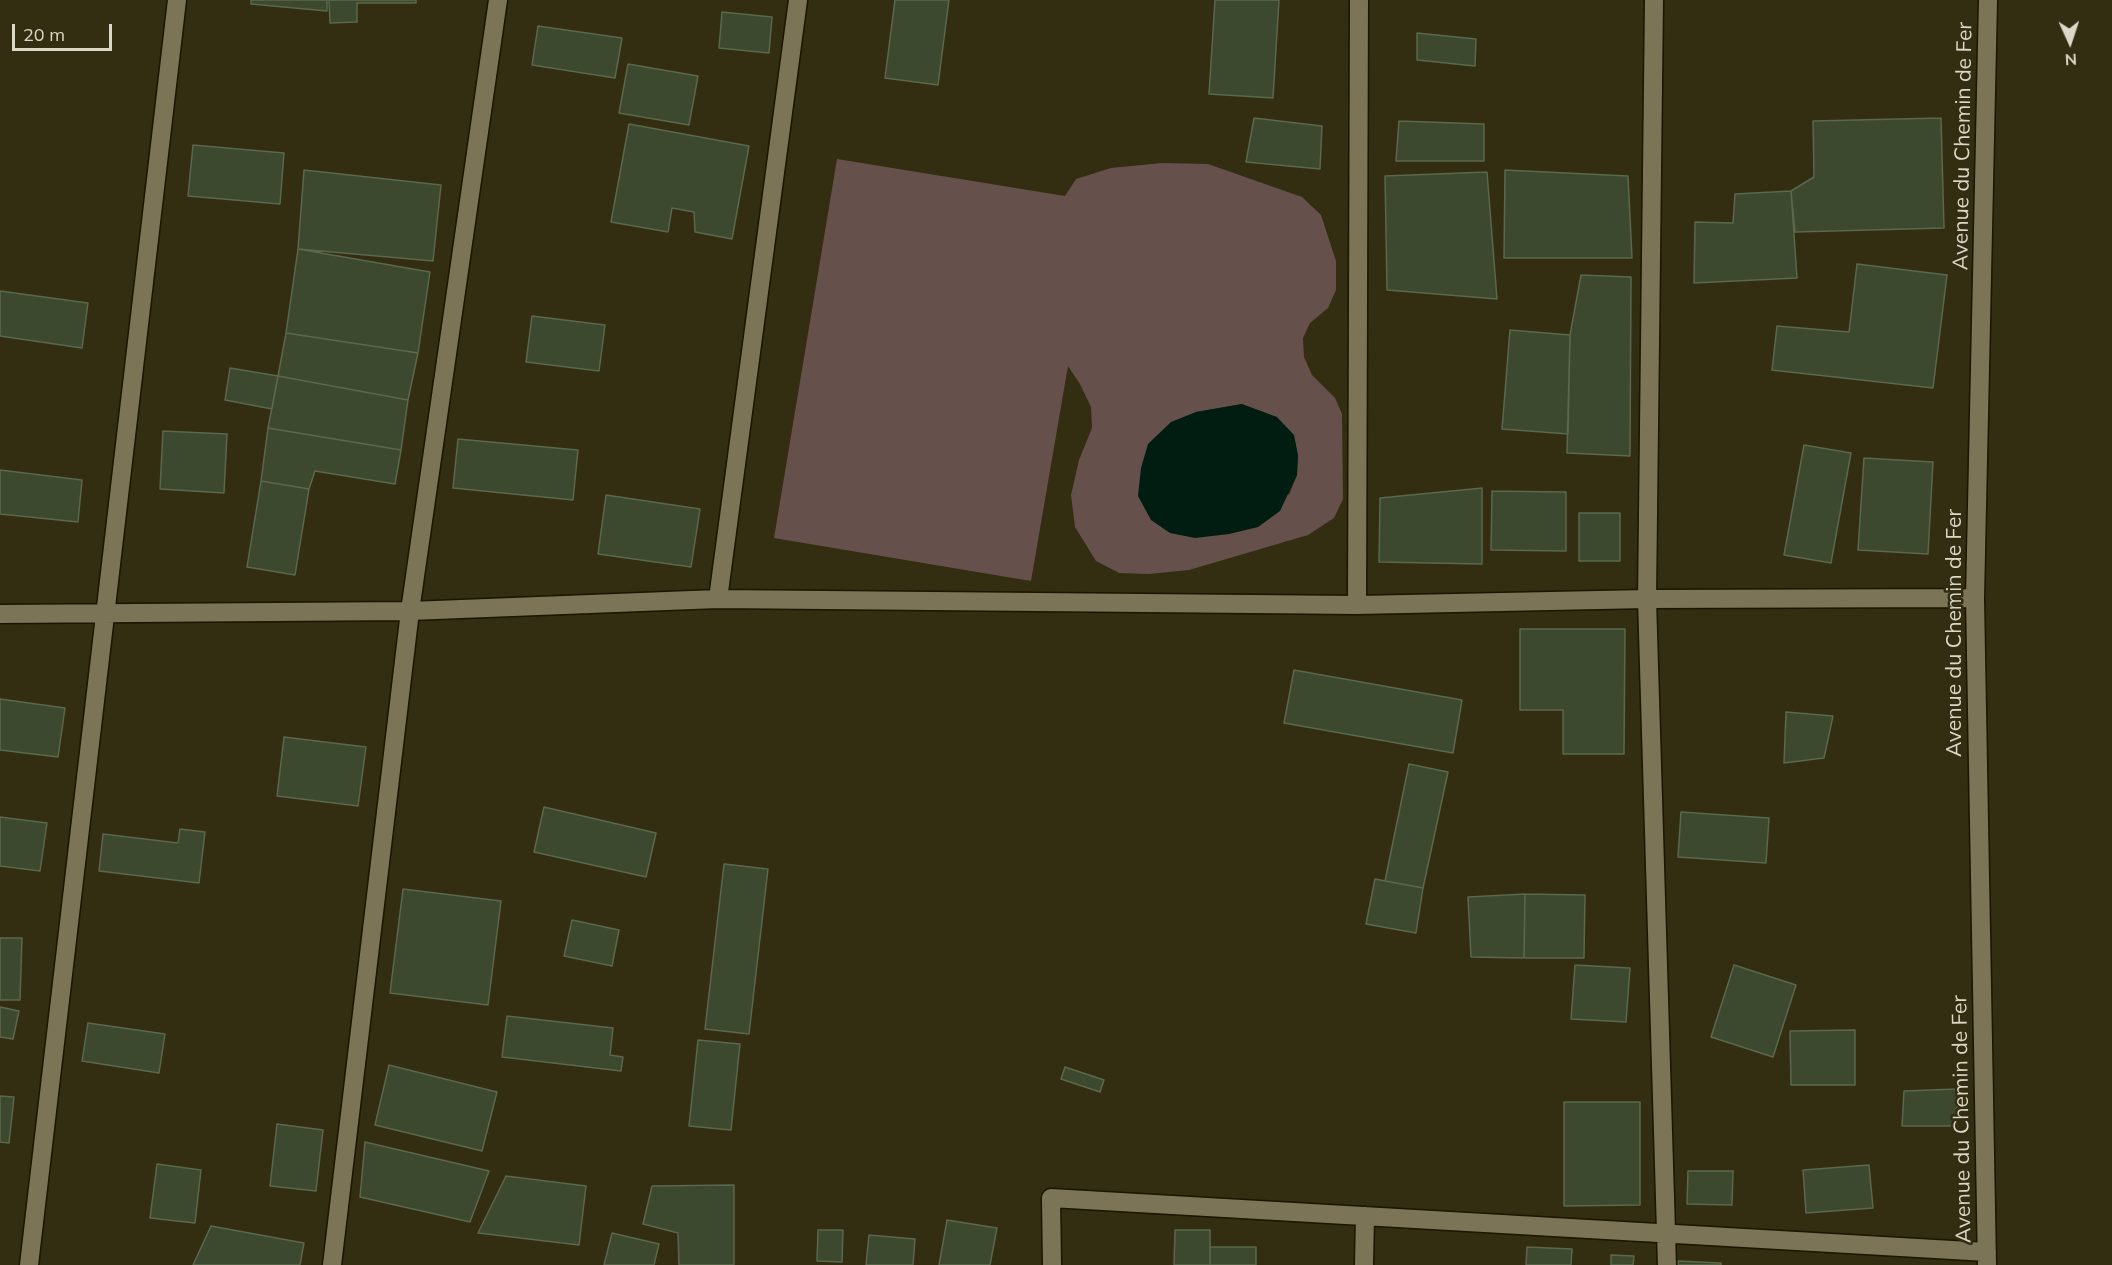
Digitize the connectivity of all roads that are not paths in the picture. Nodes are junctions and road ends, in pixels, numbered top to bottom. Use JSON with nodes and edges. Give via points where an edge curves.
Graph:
{"nodes":[{"id":1,"x":177,"y":0,"type":"edge"},
{"id":2,"x":498,"y":0,"type":"edge"},
{"id":3,"x":798,"y":0,"type":"edge"},
{"id":4,"x":1359,"y":0,"type":"edge"},
{"id":5,"x":1654,"y":0,"type":"edge"},
{"id":6,"x":1988,"y":0,"type":"edge"},
{"id":7,"x":718,"y":598,"type":"junction"},
{"id":8,"x":1647,"y":598,"type":"junction"},
{"id":9,"x":1975,"y":598,"type":"junction"},
{"id":10,"x":1358,"y":605,"type":"junction"},
{"id":11,"x":410,"y":611,"type":"junction"},
{"id":12,"x":105,"y":612,"type":"junction"},
{"id":13,"x":0,"y":614,"type":"edge"},
{"id":14,"x":1365,"y":1216,"type":"junction"},
{"id":15,"x":1667,"y":1232,"type":"junction"},
{"id":16,"x":1987,"y":1258,"type":"edge"},
{"id":17,"x":29,"y":1265,"type":"edge"},
{"id":18,"x":332,"y":1265,"type":"edge"},
{"id":19,"x":1052,"y":1265,"type":"edge"},
{"id":20,"x":1364,"y":1265,"type":"edge"},
{"id":21,"x":1667,"y":1265,"type":"edge"}],
"edges":[{"from":1,"to":12,"type":"street"},
{"from":2,"to":11,"type":"street"},
{"from":3,"to":7,"type":"street"},
{"from":4,"to":10,"type":"street"},
{"from":5,"to":8,"type":"street"},
{"from":6,"to":9,"type":"street","name":"Avenue du Chemin de Fer"},
{"from":7,"to":10,"type":"street"},
{"from":7,"to":11,"type":"street"},
{"from":8,"to":9,"type":"street"},
{"from":8,"to":10,"type":"street"},
{"from":8,"to":15,"type":"street"},
{"from":9,"to":16,"type":"street","name":"Avenue du Chemin de Fer"},
{"from":11,"to":12,"type":"street"},
{"from":11,"to":18,"type":"street"},
{"from":12,"to":13,"type":"street"},
{"from":12,"to":17,"type":"street"},
{"from":14,"to":15,"type":"street"},
{"from":14,"to":19,"type":"street","via":[[1052,1198]]},
{"from":14,"to":20,"type":"street"},
{"from":15,"to":16,"type":"street"},
{"from":15,"to":21,"type":"street"}]}
